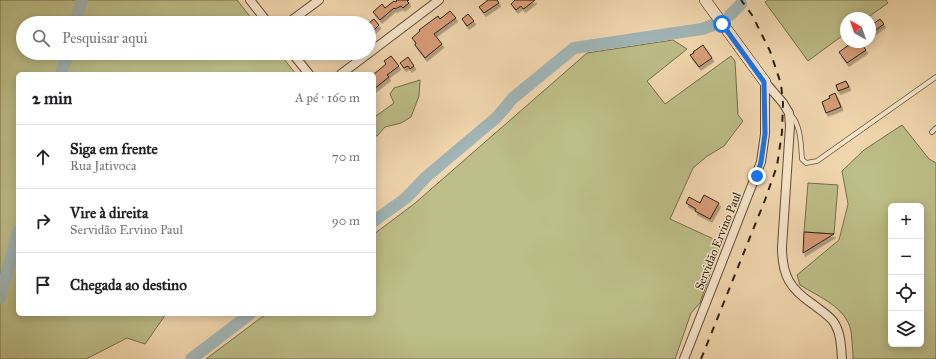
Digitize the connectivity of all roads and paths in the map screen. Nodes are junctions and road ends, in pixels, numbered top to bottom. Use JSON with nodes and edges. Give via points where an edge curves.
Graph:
{"nodes":[{"id":1,"x":250,"y":0,"type":"edge"},
{"id":2,"x":319,"y":0,"type":"edge"},
{"id":3,"x":439,"y":0,"type":"edge"},
{"id":4,"x":705,"y":0,"type":"edge"},
{"id":5,"x":263,"y":16,"type":"edge"},
{"id":6,"x":297,"y":16,"type":"edge"},
{"id":7,"x":376,"y":48,"type":"edge"},
{"id":8,"x":298,"y":60,"type":"edge"},
{"id":9,"x":360,"y":60,"type":"edge"},
{"id":10,"x":307,"y":72,"type":"edge"},
{"id":11,"x":344,"y":72,"type":"edge"},
{"id":12,"x":936,"y":77,"type":"edge"},
{"id":13,"x":764,"y":82,"type":"junction"},
{"id":14,"x":789,"y":113,"type":"junction"},
{"id":15,"x":936,"y":128,"type":"edge"},
{"id":16,"x":932,"y":132,"type":"dead end"},
{"id":17,"x":684,"y":359,"type":"edge"},
{"id":18,"x":842,"y":359,"type":"edge"}],
"edges":[{"from":1,"to":5,"type":"street"},
{"from":2,"to":6,"type":"street"},
{"from":3,"to":7,"type":"street"},
{"from":4,"to":13,"type":"street"},
{"from":8,"to":10,"type":"street"},
{"from":9,"to":11,"type":"street"},
{"from":12,"to":14,"type":"lane","via":[[811,163],[806,163],[802,159],[797,126]]},
{"from":13,"to":14,"type":"street"},
{"from":13,"to":17,"type":"street","name":"Servidão Ervino Paul","via":[[765,134],[761,162]]},
{"from":14,"to":18,"type":"street","via":[[789,154],[782,247],[784,271],[794,290],[833,321],[839,334]]},
{"from":15,"to":16,"type":"lane"}]}
